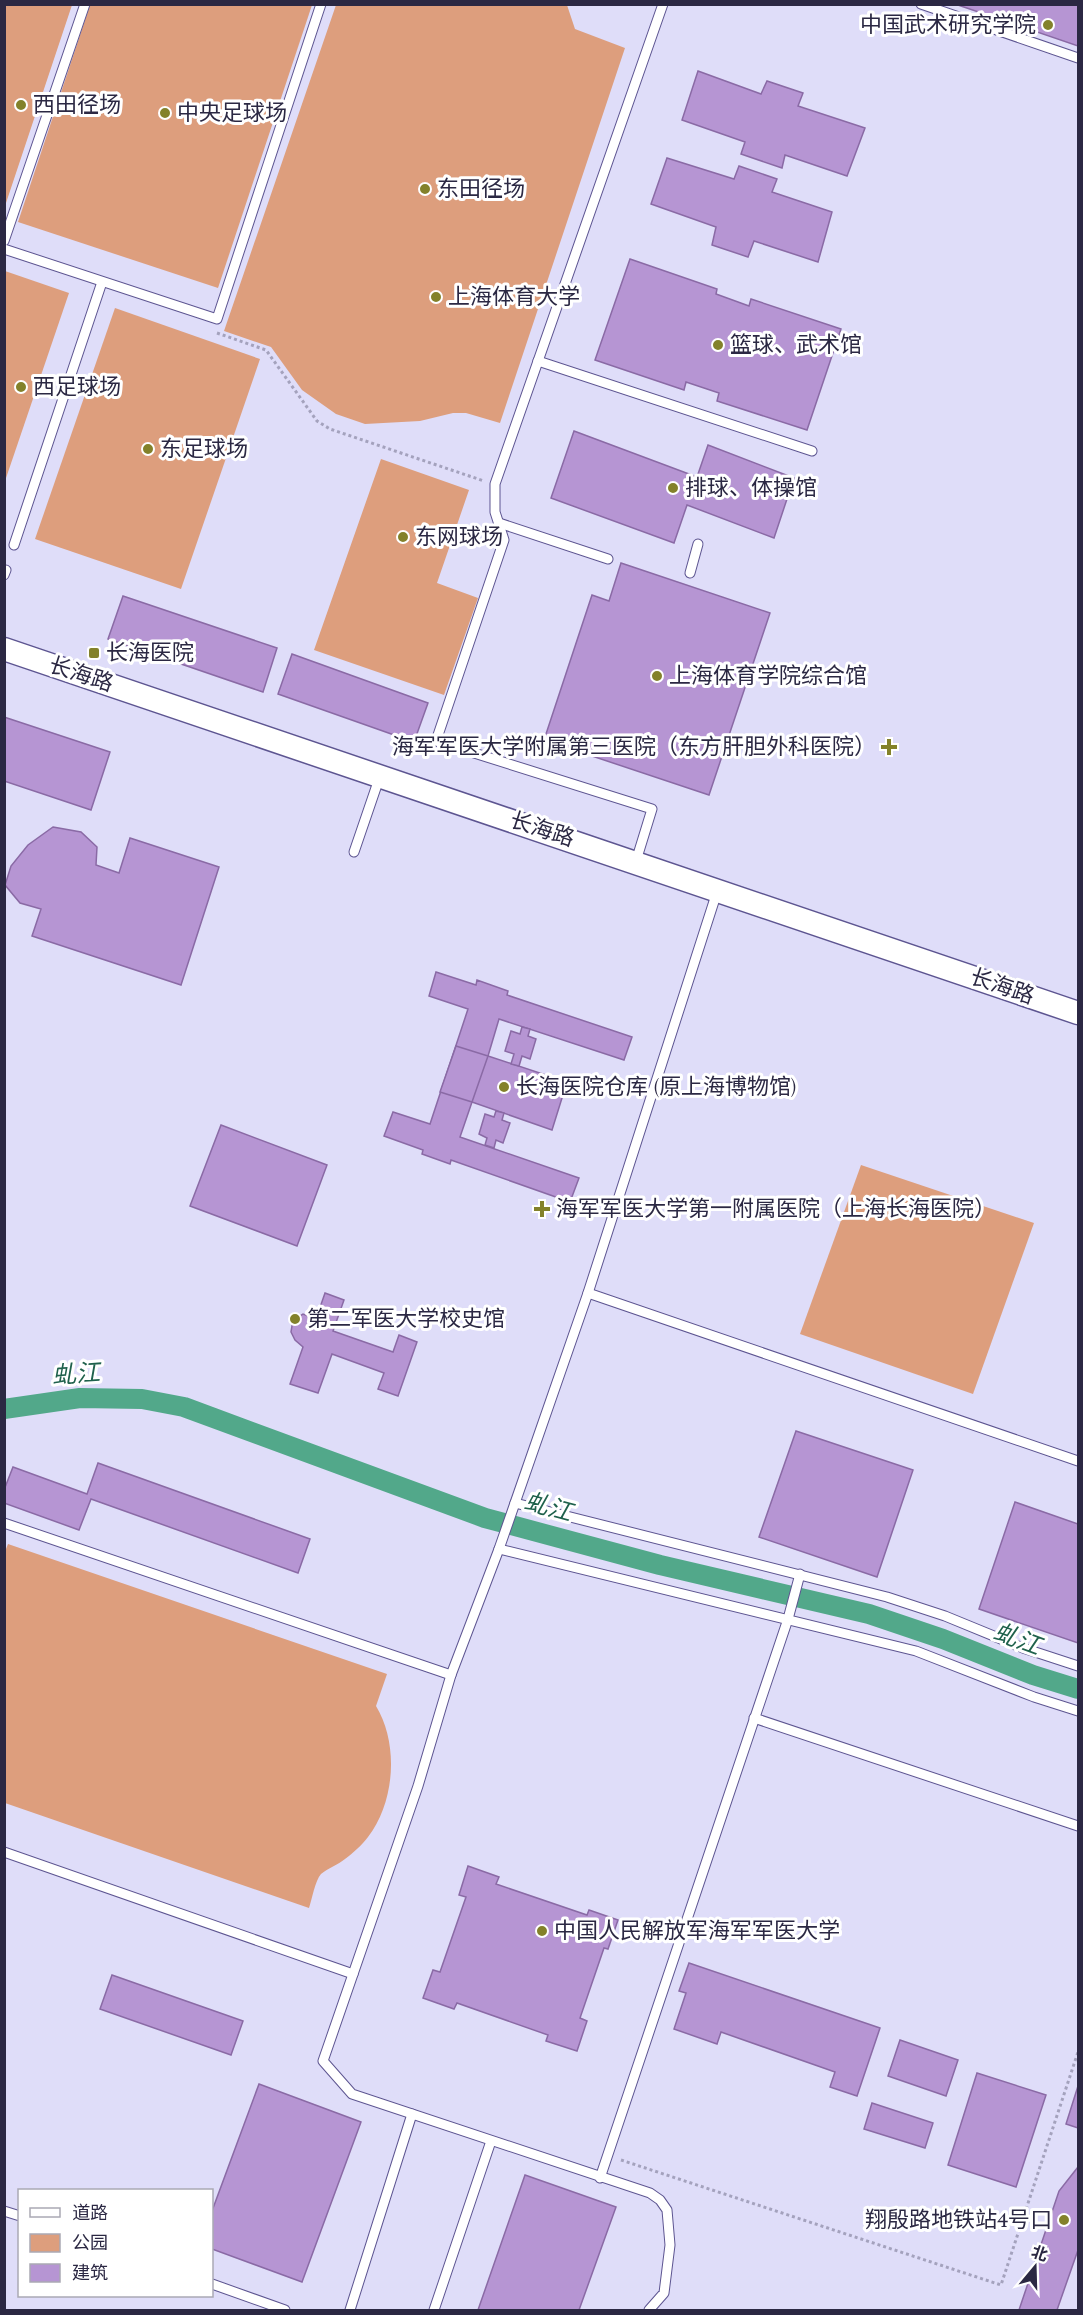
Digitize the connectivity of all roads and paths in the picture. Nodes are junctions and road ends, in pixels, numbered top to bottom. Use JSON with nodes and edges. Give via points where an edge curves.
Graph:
{"nodes":[{"id":1,"x":85,"y":4,"type":"edge"},
{"id":2,"x":321,"y":4,"type":"edge"},
{"id":3,"x":663,"y":4,"type":"edge"},
{"id":4,"x":921,"y":4,"type":"edge"},
{"id":5,"x":1078,"y":58,"type":"edge"},
{"id":6,"x":4,"y":241,"type":"edge"},
{"id":7,"x":4,"y":249,"type":"edge"},
{"id":8,"x":102,"y":282,"type":"junction"},
{"id":9,"x":217,"y":320,"type":"junction"},
{"id":10,"x":538,"y":361,"type":"junction"},
{"id":11,"x":812,"y":451,"type":"dead end"},
{"id":12,"x":495,"y":484,"type":"junction"},
{"id":13,"x":498,"y":523,"type":"junction"},
{"id":14,"x":698,"y":544,"type":"dead end"},
{"id":15,"x":14,"y":545,"type":"dead end"},
{"id":16,"x":608,"y":559,"type":"dead end"},
{"id":17,"x":690,"y":573,"type":"dead end"},
{"id":18,"x":4,"y":649,"type":"edge"},
{"id":19,"x":380,"y":776,"type":"junction"},
{"id":20,"x":354,"y":852,"type":"dead end"},
{"id":21,"x":636,"y":861,"type":"junction"},
{"id":22,"x":717,"y":890,"type":"junction"},
{"id":23,"x":1078,"y":1013,"type":"edge"},
{"id":24,"x":588,"y":1293,"type":"junction"},
{"id":25,"x":1078,"y":1461,"type":"edge"},
{"id":26,"x":513,"y":1507,"type":"junction"},
{"id":27,"x":4,"y":1523,"type":"edge"},
{"id":28,"x":499,"y":1549,"type":"junction"},
{"id":29,"x":801,"y":1574,"type":"junction"},
{"id":30,"x":788,"y":1619,"type":"junction"},
{"id":31,"x":1078,"y":1666,"type":"edge"},
{"id":32,"x":451,"y":1675,"type":"junction"},
{"id":33,"x":1078,"y":1710,"type":"edge"},
{"id":34,"x":754,"y":1718,"type":"junction"},
{"id":35,"x":1078,"y":1826,"type":"edge"},
{"id":36,"x":4,"y":1852,"type":"edge"},
{"id":37,"x":353,"y":1974,"type":"junction"},
{"id":38,"x":1078,"y":2052,"type":"edge"},
{"id":39,"x":412,"y":2114,"type":"junction"},
{"id":40,"x":491,"y":2141,"type":"junction"},
{"id":41,"x":608,"y":2156,"type":"junction"},
{"id":42,"x":600,"y":2178,"type":"junction"},
{"id":43,"x":213,"y":2284,"type":"edge"},
{"id":44,"x":285,"y":2310,"type":"edge"},
{"id":45,"x":350,"y":2310,"type":"edge"},
{"id":46,"x":434,"y":2310,"type":"edge"},
{"id":47,"x":649,"y":2310,"type":"edge"}],
"edges":[{"from":1,"to":6,"type":"lane"},
{"from":2,"to":9,"type":"lane"},
{"from":3,"to":10,"type":"lane"},
{"from":4,"to":5,"type":"lane"},
{"from":7,"to":8,"type":"lane"},
{"from":8,"to":9,"type":"lane"},
{"from":8,"to":15,"type":"lane"},
{"from":9,"to":12,"type":"path","via":[[213,332],[266,350],[317,421],[330,429]]},
{"from":10,"to":11,"type":"lane"},
{"from":10,"to":12,"type":"lane"},
{"from":12,"to":13,"type":"lane"},
{"from":13,"to":16,"type":"lane"},
{"from":13,"to":21,"type":"lane","via":[[504,540],[436,741],[652,809]]},
{"from":14,"to":17,"type":"lane"},
{"from":18,"to":19,"type":"street","name":"长海路"},
{"from":19,"to":20,"type":"lane"},
{"from":19,"to":21,"type":"street","name":"长海路"},
{"from":21,"to":22,"type":"street","name":"长海路"},
{"from":22,"to":23,"type":"street","name":"长海路"},
{"from":22,"to":24,"type":"lane"},
{"from":24,"to":25,"type":"lane"},
{"from":24,"to":26,"type":"lane"},
{"from":26,"to":28,"type":"lane"},
{"from":26,"to":29,"type":"lane"},
{"from":27,"to":32,"type":"lane"},
{"from":28,"to":30,"type":"lane"},
{"from":28,"to":32,"type":"lane"},
{"from":29,"to":30,"type":"lane"},
{"from":29,"to":31,"type":"lane","via":[[945,1616]]},
{"from":30,"to":33,"type":"lane","via":[[916,1651]]},
{"from":30,"to":34,"type":"lane"},
{"from":32,"to":37,"type":"lane","via":[[418,1786]]},
{"from":34,"to":35,"type":"lane"},
{"from":34,"to":41,"type":"lane"},
{"from":36,"to":37,"type":"lane"},
{"from":37,"to":39,"type":"lane","via":[[323,2061],[351,2094]]},
{"from":38,"to":41,"type":"path","via":[[1002,2285]]},
{"from":39,"to":40,"type":"lane"},
{"from":39,"to":45,"type":"lane"},
{"from":40,"to":42,"type":"lane"},
{"from":40,"to":46,"type":"lane"},
{"from":41,"to":42,"type":"lane"},
{"from":42,"to":47,"type":"lane","via":[[650,2193],[667,2210],[670,2245],[664,2293]]},
{"from":43,"to":44,"type":"lane"}]}
